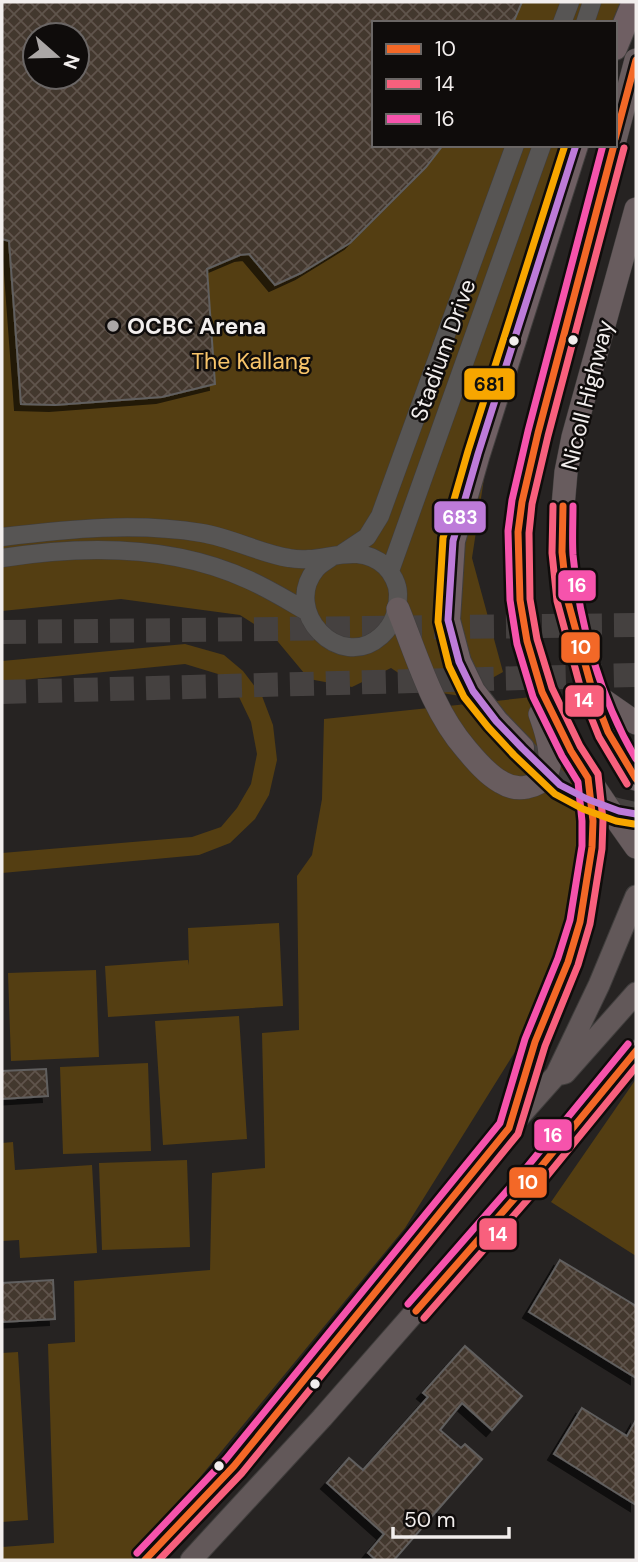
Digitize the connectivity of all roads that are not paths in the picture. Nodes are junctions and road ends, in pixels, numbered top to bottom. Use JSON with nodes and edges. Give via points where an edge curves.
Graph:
{"nodes":[{"id":1,"x":570,"y":2,"type":"edge"},
{"id":2,"x":592,"y":2,"type":"edge"},
{"id":3,"x":624,"y":2,"type":"edge"},
{"id":4,"x":634,"y":2,"type":"edge"},
{"id":5,"x":563,"y":21,"type":"edge"},
{"id":6,"x":586,"y":21,"type":"edge"},
{"id":7,"x":619,"y":40,"type":"edge"},
{"id":8,"x":636,"y":60,"type":"edge"},
{"id":9,"x":617,"y":132,"type":"edge"},
{"id":10,"x":514,"y":147,"type":"edge"},
{"id":11,"x":541,"y":147,"type":"edge"},
{"id":12,"x":575,"y":147,"type":"edge"},
{"id":13,"x":613,"y":147,"type":"edge"},
{"id":14,"x":636,"y":209,"type":"edge"},
{"id":15,"x":2,"y":537,"type":"edge"},
{"id":16,"x":518,"y":551,"type":"junction"},
{"id":17,"x":338,"y":555,"type":"junction"},
{"id":18,"x":2,"y":558,"type":"edge"},
{"id":19,"x":390,"y":571,"type":"junction"},
{"id":20,"x":398,"y":609,"type":"junction"},
{"id":21,"x":306,"y":611,"type":"junction"},
{"id":22,"x":593,"y":693,"type":"junction"},
{"id":23,"x":636,"y":723,"type":"edge"},
{"id":24,"x":522,"y":748,"type":"tunnel mouth"},
{"id":25,"x":588,"y":778,"type":"junction"},
{"id":26,"x":636,"y":779,"type":"edge"},
{"id":27,"x":636,"y":847,"type":"edge"},
{"id":28,"x":636,"y":897,"type":"edge"},
{"id":29,"x":636,"y":993,"type":"edge"},
{"id":30,"x":634,"y":1055,"type":"edge"},
{"id":31,"x":556,"y":1075,"type":"junction"},
{"id":32,"x":509,"y":1128,"type":"junction"},
{"id":33,"x":145,"y":1560,"type":"edge"},
{"id":34,"x":191,"y":1560,"type":"edge"}],
"edges":[{"from":1,"to":5,"type":"street"},
{"from":2,"to":6,"type":"street"},
{"from":3,"to":7,"type":"highway"},
{"from":4,"to":7,"type":"highway"},
{"from":8,"to":9,"type":"highway"},
{"from":10,"to":17,"type":"street","name":"Stadium Drive","via":[[380,516],[367,537]]},
{"from":11,"to":19,"type":"street","name":"Stadium Drive"},
{"from":12,"to":24,"type":"highway","via":[[453,541],[448,620],[460,663],[473,691]]},
{"from":13,"to":16,"type":"highway","name":"Nicoll Highway","via":[[535,445],[522,502]]},
{"from":14,"to":22,"type":"highway","name":"Nicoll Highway","via":[[566,472],[562,519],[566,598]]},
{"from":15,"to":17,"type":"street","via":[[82,528],[168,528],[229,539],[289,558]]},
{"from":16,"to":20,"type":"highway","via":[[510,587],[514,635],[549,737],[550,765],[536,784],[517,788],[503,784],[464,748],[441,712]]},
{"from":16,"to":25,"type":"highway","name":"Nicoll Highway","via":[[520,600],[542,692]]},
{"from":17,"to":19,"type":"street","via":[[360,553],[377,559]]},
{"from":17,"to":21,"type":"street","name":"Stadium Drive","via":[[316,569],[306,589]]},
{"from":18,"to":21,"type":"street","via":[[112,548],[169,556],[249,579]]},
{"from":19,"to":20,"type":"street","via":[[398,589]]},
{"from":20,"to":21,"type":"street","via":[[379,639],[362,646],[344,646],[327,639]]},
{"from":22,"to":23,"type":"highway"},
{"from":22,"to":26,"type":"highway","name":"Nicoll Highway","via":[[608,732]]},
{"from":25,"to":27,"type":"highway","name":"Nicoll Highway"},
{"from":25,"to":32,"type":"highway","via":[[592,847],[580,922]]},
{"from":28,"to":31,"type":"main road"},
{"from":29,"to":31,"type":"main road","via":[[565,1073]]},
{"from":30,"to":34,"type":"main road","via":[[322,1418]]},
{"from":31,"to":32,"type":"main road"},
{"from":32,"to":33,"type":"main road","via":[[243,1455]]}]}
